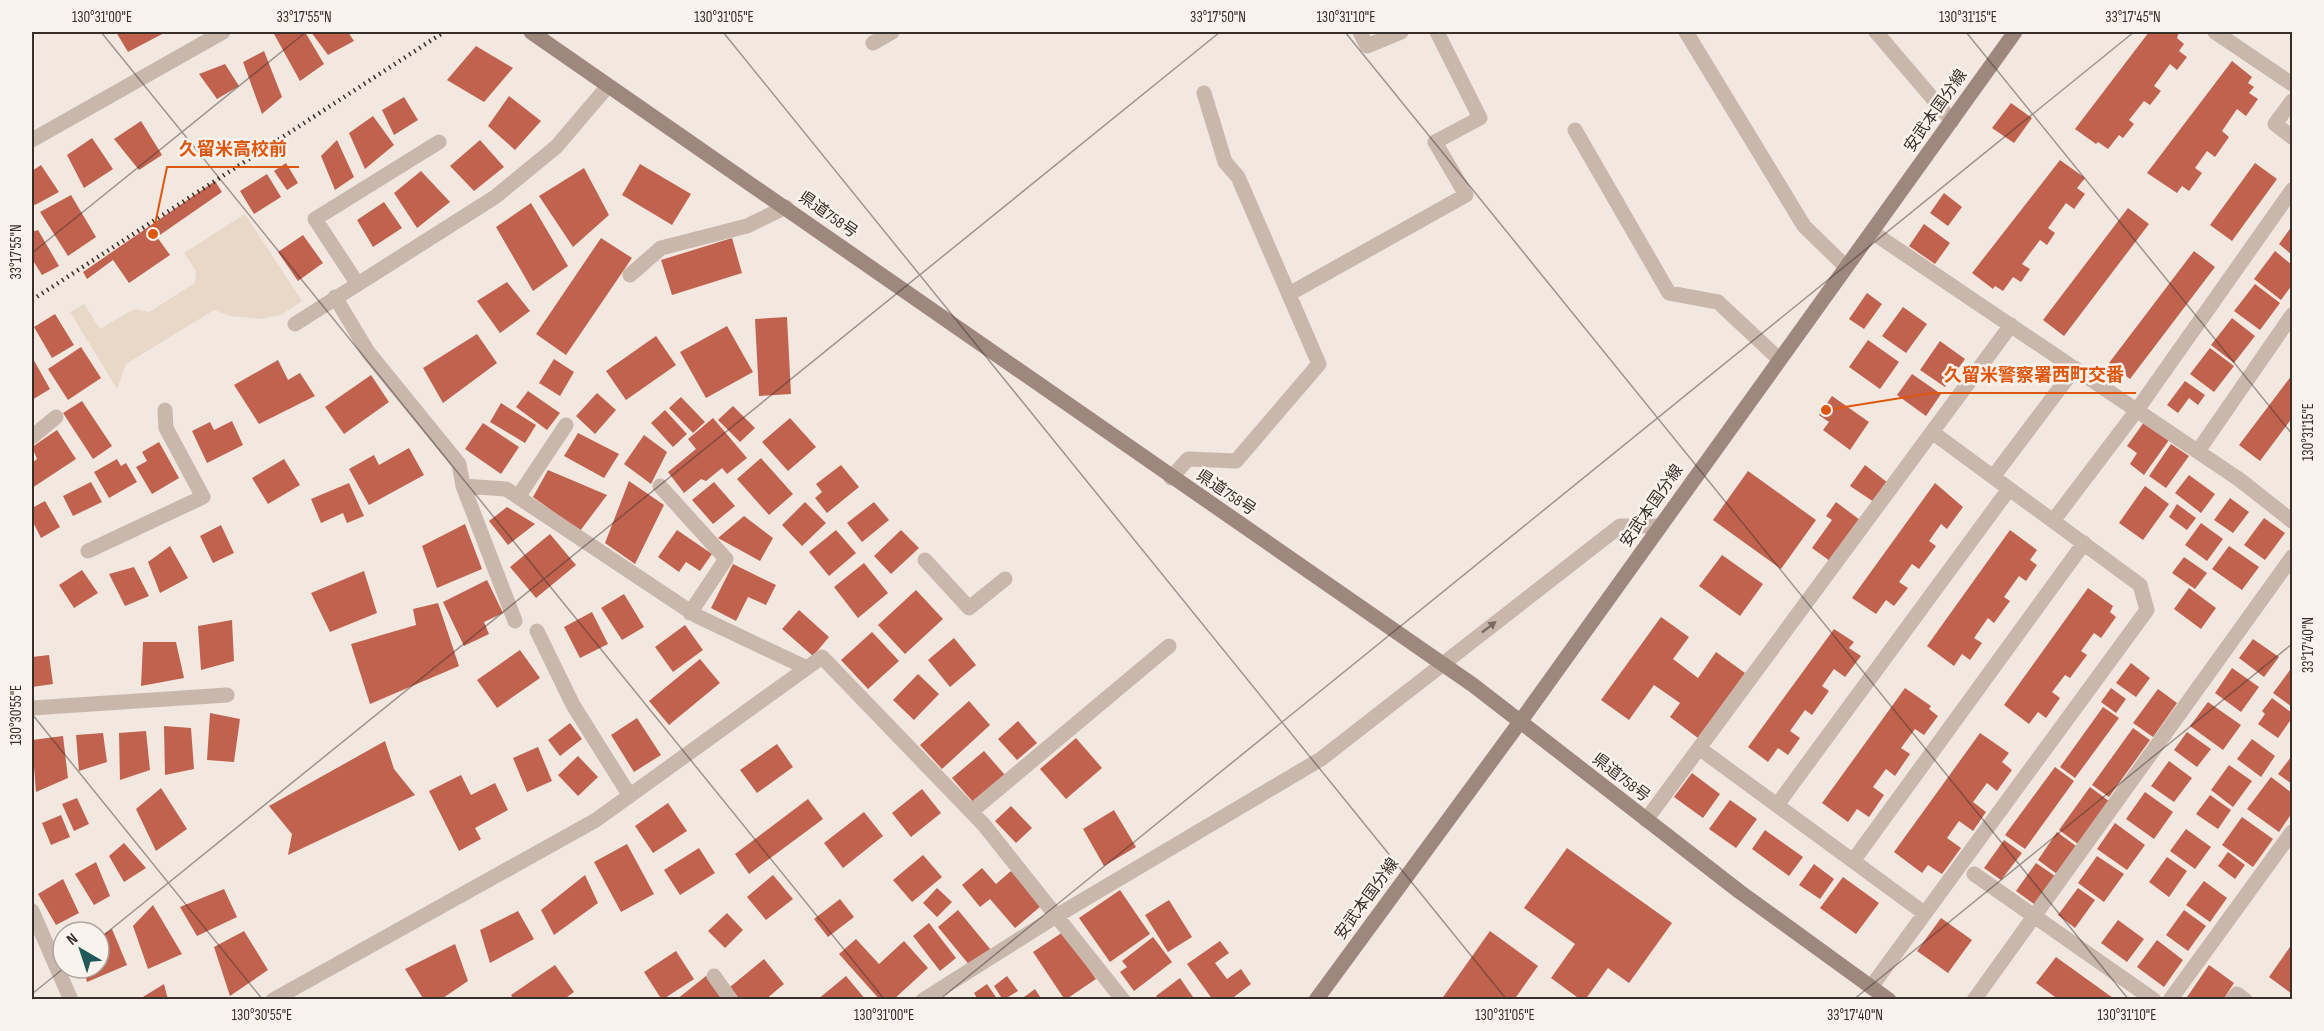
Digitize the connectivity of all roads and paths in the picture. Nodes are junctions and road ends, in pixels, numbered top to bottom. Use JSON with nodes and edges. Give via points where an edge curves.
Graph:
{"nodes":[{"id":1,"x":223,"y":32,"type":"edge"},
{"id":2,"x":531,"y":32,"type":"edge"},
{"id":3,"x":892,"y":32,"type":"edge"},
{"id":4,"x":1360,"y":32,"type":"edge"},
{"id":5,"x":1401,"y":32,"type":"edge"},
{"id":6,"x":1437,"y":32,"type":"edge"},
{"id":7,"x":1686,"y":32,"type":"edge"},
{"id":8,"x":1876,"y":32,"type":"edge"},
{"id":9,"x":2015,"y":32,"type":"edge"},
{"id":10,"x":2215,"y":32,"type":"edge"},
{"id":11,"x":873,"y":43,"type":"dead end"},
{"id":12,"x":2292,"y":84,"type":"edge"},
{"id":13,"x":608,"y":86,"type":"junction"},
{"id":14,"x":1204,"y":93,"type":"dead end"},
{"id":15,"x":2292,"y":101,"type":"edge"},
{"id":16,"x":1952,"y":121,"type":"junction"},
{"id":17,"x":1575,"y":130,"type":"dead end"},
{"id":18,"x":2292,"y":137,"type":"edge"},
{"id":19,"x":32,"y":140,"type":"edge"},
{"id":20,"x":439,"y":142,"type":"dead end"},
{"id":21,"x":2292,"y":190,"type":"edge"},
{"id":22,"x":786,"y":207,"type":"junction"},
{"id":23,"x":1872,"y":232,"type":"junction"},
{"id":24,"x":1846,"y":267,"type":"junction"},
{"id":25,"x":630,"y":275,"type":"dead end"},
{"id":26,"x":357,"y":283,"type":"junction"},
{"id":27,"x":1289,"y":294,"type":"junction"},
{"id":28,"x":335,"y":297,"type":"junction"},
{"id":29,"x":2292,"y":315,"type":"edge"},
{"id":30,"x":295,"y":324,"type":"dead end"},
{"id":31,"x":2011,"y":325,"type":"junction"},
{"id":32,"x":1779,"y":359,"type":"junction"},
{"id":33,"x":2074,"y":368,"type":"junction"},
{"id":34,"x":165,"y":410,"type":"dead end"},
{"id":35,"x":2137,"y":410,"type":"junction"},
{"id":36,"x":56,"y":417,"type":"dead end"},
{"id":37,"x":566,"y":425,"type":"dead end"},
{"id":38,"x":1932,"y":432,"type":"junction"},
{"id":39,"x":32,"y":437,"type":"edge"},
{"id":40,"x":2198,"y":451,"type":"junction"},
{"id":41,"x":1171,"y":477,"type":"junction"},
{"id":42,"x":1993,"y":477,"type":"junction"},
{"id":43,"x":463,"y":486,"type":"junction"},
{"id":44,"x":660,"y":486,"type":"dead end"},
{"id":45,"x":2009,"y":489,"type":"junction"},
{"id":46,"x":518,"y":496,"type":"junction"},
{"id":47,"x":2053,"y":521,"type":"junction"},
{"id":48,"x":2292,"y":521,"type":"edge"},
{"id":49,"x":1660,"y":526,"type":"junction"},
{"id":50,"x":2084,"y":543,"type":"junction"},
{"id":51,"x":88,"y":551,"type":"dead end"},
{"id":52,"x":2292,"y":557,"type":"edge"},
{"id":53,"x":926,"y":560,"type":"dead end"},
{"id":54,"x":1005,"y":579,"type":"dead end"},
{"id":55,"x":690,"y":613,"type":"junction"},
{"id":56,"x":515,"y":621,"type":"dead end"},
{"id":57,"x":537,"y":631,"type":"dead end"},
{"id":58,"x":1168,"y":646,"type":"dead end"},
{"id":59,"x":1442,"y":663,"type":"junction"},
{"id":60,"x":807,"y":668,"type":"junction"},
{"id":61,"x":228,"y":695,"type":"dead end"},
{"id":62,"x":32,"y":708,"type":"edge"},
{"id":63,"x":1520,"y":722,"type":"junction"},
{"id":64,"x":1699,"y":748,"type":"junction"},
{"id":65,"x":630,"y":796,"type":"junction"},
{"id":66,"x":1777,"y":805,"type":"junction"},
{"id":67,"x":972,"y":811,"type":"junction"},
{"id":68,"x":1646,"y":820,"type":"junction"},
{"id":69,"x":2292,"y":832,"type":"edge"},
{"id":70,"x":1853,"y":861,"type":"junction"},
{"id":71,"x":1974,"y":874,"type":"dead end"},
{"id":72,"x":32,"y":910,"type":"edge"},
{"id":73,"x":1924,"y":913,"type":"junction"},
{"id":74,"x":1058,"y":915,"type":"junction"},
{"id":75,"x":2034,"y":916,"type":"junction"},
{"id":76,"x":714,"y":976,"type":"dead end"},
{"id":77,"x":1871,"y":987,"type":"junction"},
{"id":78,"x":71,"y":999,"type":"edge"},
{"id":79,"x":273,"y":999,"type":"edge"},
{"id":80,"x":731,"y":999,"type":"edge"},
{"id":81,"x":923,"y":999,"type":"edge"},
{"id":82,"x":1122,"y":999,"type":"edge"},
{"id":83,"x":1316,"y":999,"type":"edge"},
{"id":84,"x":1889,"y":999,"type":"edge"},
{"id":85,"x":1974,"y":999,"type":"edge"},
{"id":86,"x":2154,"y":999,"type":"edge"},
{"id":87,"x":2170,"y":999,"type":"edge"},
{"id":88,"x":2232,"y":999,"type":"edge"},
{"id":89,"x":2245,"y":999,"type":"edge"}],
"edges":[{"from":1,"to":19,"type":"street"},
{"from":2,"to":13,"type":"main road","name":"県道758号"},
{"from":3,"to":11,"type":"street"},
{"from":4,"to":5,"type":"street","via":[[1367,45]]},
{"from":6,"to":27,"type":"street","via":[[1480,118],[1435,142],[1466,195]]},
{"from":7,"to":24,"type":"street","via":[[1804,226]]},
{"from":8,"to":16,"type":"street"},
{"from":9,"to":16,"type":"main road","name":"安武本国分線"},
{"from":10,"to":12,"type":"street"},
{"from":13,"to":22,"type":"main road","name":"県道758号"},
{"from":13,"to":26,"type":"street","via":[[556,147],[495,197]]},
{"from":14,"to":27,"type":"street","via":[[1225,162],[1238,177]]},
{"from":15,"to":18,"type":"street","via":[[2275,124]]},
{"from":16,"to":23,"type":"main road","name":"安武本国分線"},
{"from":17,"to":32,"type":"street","via":[[1670,293],[1718,302]]},
{"from":20,"to":26,"type":"street","via":[[315,219]]},
{"from":21,"to":35,"type":"street"},
{"from":22,"to":25,"type":"street","via":[[747,226],[661,248]]},
{"from":22,"to":41,"type":"main road","name":"県道758号"},
{"from":23,"to":24,"type":"main road","name":"安武本国分線"},
{"from":23,"to":31,"type":"street"},
{"from":24,"to":32,"type":"main road","name":"安武本国分線"},
{"from":26,"to":28,"type":"street"},
{"from":27,"to":41,"type":"street","via":[[1318,364],[1236,461],[1188,459]]},
{"from":28,"to":30,"type":"street"},
{"from":28,"to":43,"type":"street","via":[[368,352],[459,464]]},
{"from":29,"to":40,"type":"street"},
{"from":31,"to":33,"type":"street"},
{"from":31,"to":38,"type":"street"},
{"from":32,"to":49,"type":"main road","name":"安武本国分線"},
{"from":33,"to":35,"type":"street"},
{"from":33,"to":42,"type":"street"},
{"from":34,"to":51,"type":"street","via":[[166,428],[203,497]]},
{"from":35,"to":40,"type":"street"},
{"from":35,"to":47,"type":"street"},
{"from":36,"to":39,"type":"street"},
{"from":37,"to":46,"type":"street"},
{"from":38,"to":42,"type":"street"},
{"from":38,"to":64,"type":"street"},
{"from":40,"to":48,"type":"street"},
{"from":41,"to":59,"type":"main road","name":"県道758号"},
{"from":42,"to":45,"type":"street"},
{"from":43,"to":46,"type":"street","via":[[506,489]]},
{"from":43,"to":56,"type":"street"},
{"from":44,"to":55,"type":"street","via":[[726,559]]},
{"from":45,"to":47,"type":"street"},
{"from":45,"to":66,"type":"street"},
{"from":46,"to":55,"type":"street"},
{"from":47,"to":50,"type":"street"},
{"from":59,"to":49,"type":"street","one_way":true,"via":[[1620,526]]},
{"from":49,"to":63,"type":"main road","name":"安武本国分線"},
{"from":50,"to":70,"type":"street"},
{"from":50,"to":73,"type":"street","via":[[2140,585],[2147,610]]},
{"from":52,"to":75,"type":"street"},
{"from":53,"to":54,"type":"street","via":[[969,608]]},
{"from":55,"to":60,"type":"street"},
{"from":57,"to":65,"type":"street","via":[[573,705]]},
{"from":58,"to":67,"type":"street"},
{"from":59,"to":63,"type":"main road","name":"県道758号"},
{"from":59,"to":74,"type":"street","via":[[1321,759]]},
{"from":60,"to":65,"type":"street"},
{"from":60,"to":67,"type":"street","via":[[822,657]]},
{"from":61,"to":62,"type":"street"},
{"from":63,"to":68,"type":"main road","name":"県道758号"},
{"from":63,"to":83,"type":"main road","name":"安武本国分線"},
{"from":64,"to":66,"type":"street"},
{"from":64,"to":68,"type":"street"},
{"from":65,"to":79,"type":"street","via":[[597,820]]},
{"from":66,"to":70,"type":"street"},
{"from":67,"to":74,"type":"street"},
{"from":68,"to":77,"type":"main road","name":"県道758号"},
{"from":69,"to":87,"type":"street"},
{"from":70,"to":73,"type":"street"},
{"from":71,"to":75,"type":"street"},
{"from":72,"to":78,"type":"street"},
{"from":73,"to":77,"type":"street"},
{"from":74,"to":81,"type":"street"},
{"from":74,"to":82,"type":"street"},
{"from":75,"to":85,"type":"street"},
{"from":75,"to":86,"type":"street"},
{"from":76,"to":80,"type":"street"},
{"from":77,"to":84,"type":"main road","name":"県道758号"},
{"from":88,"to":89,"type":"street","via":[[2237,994]]}]}
